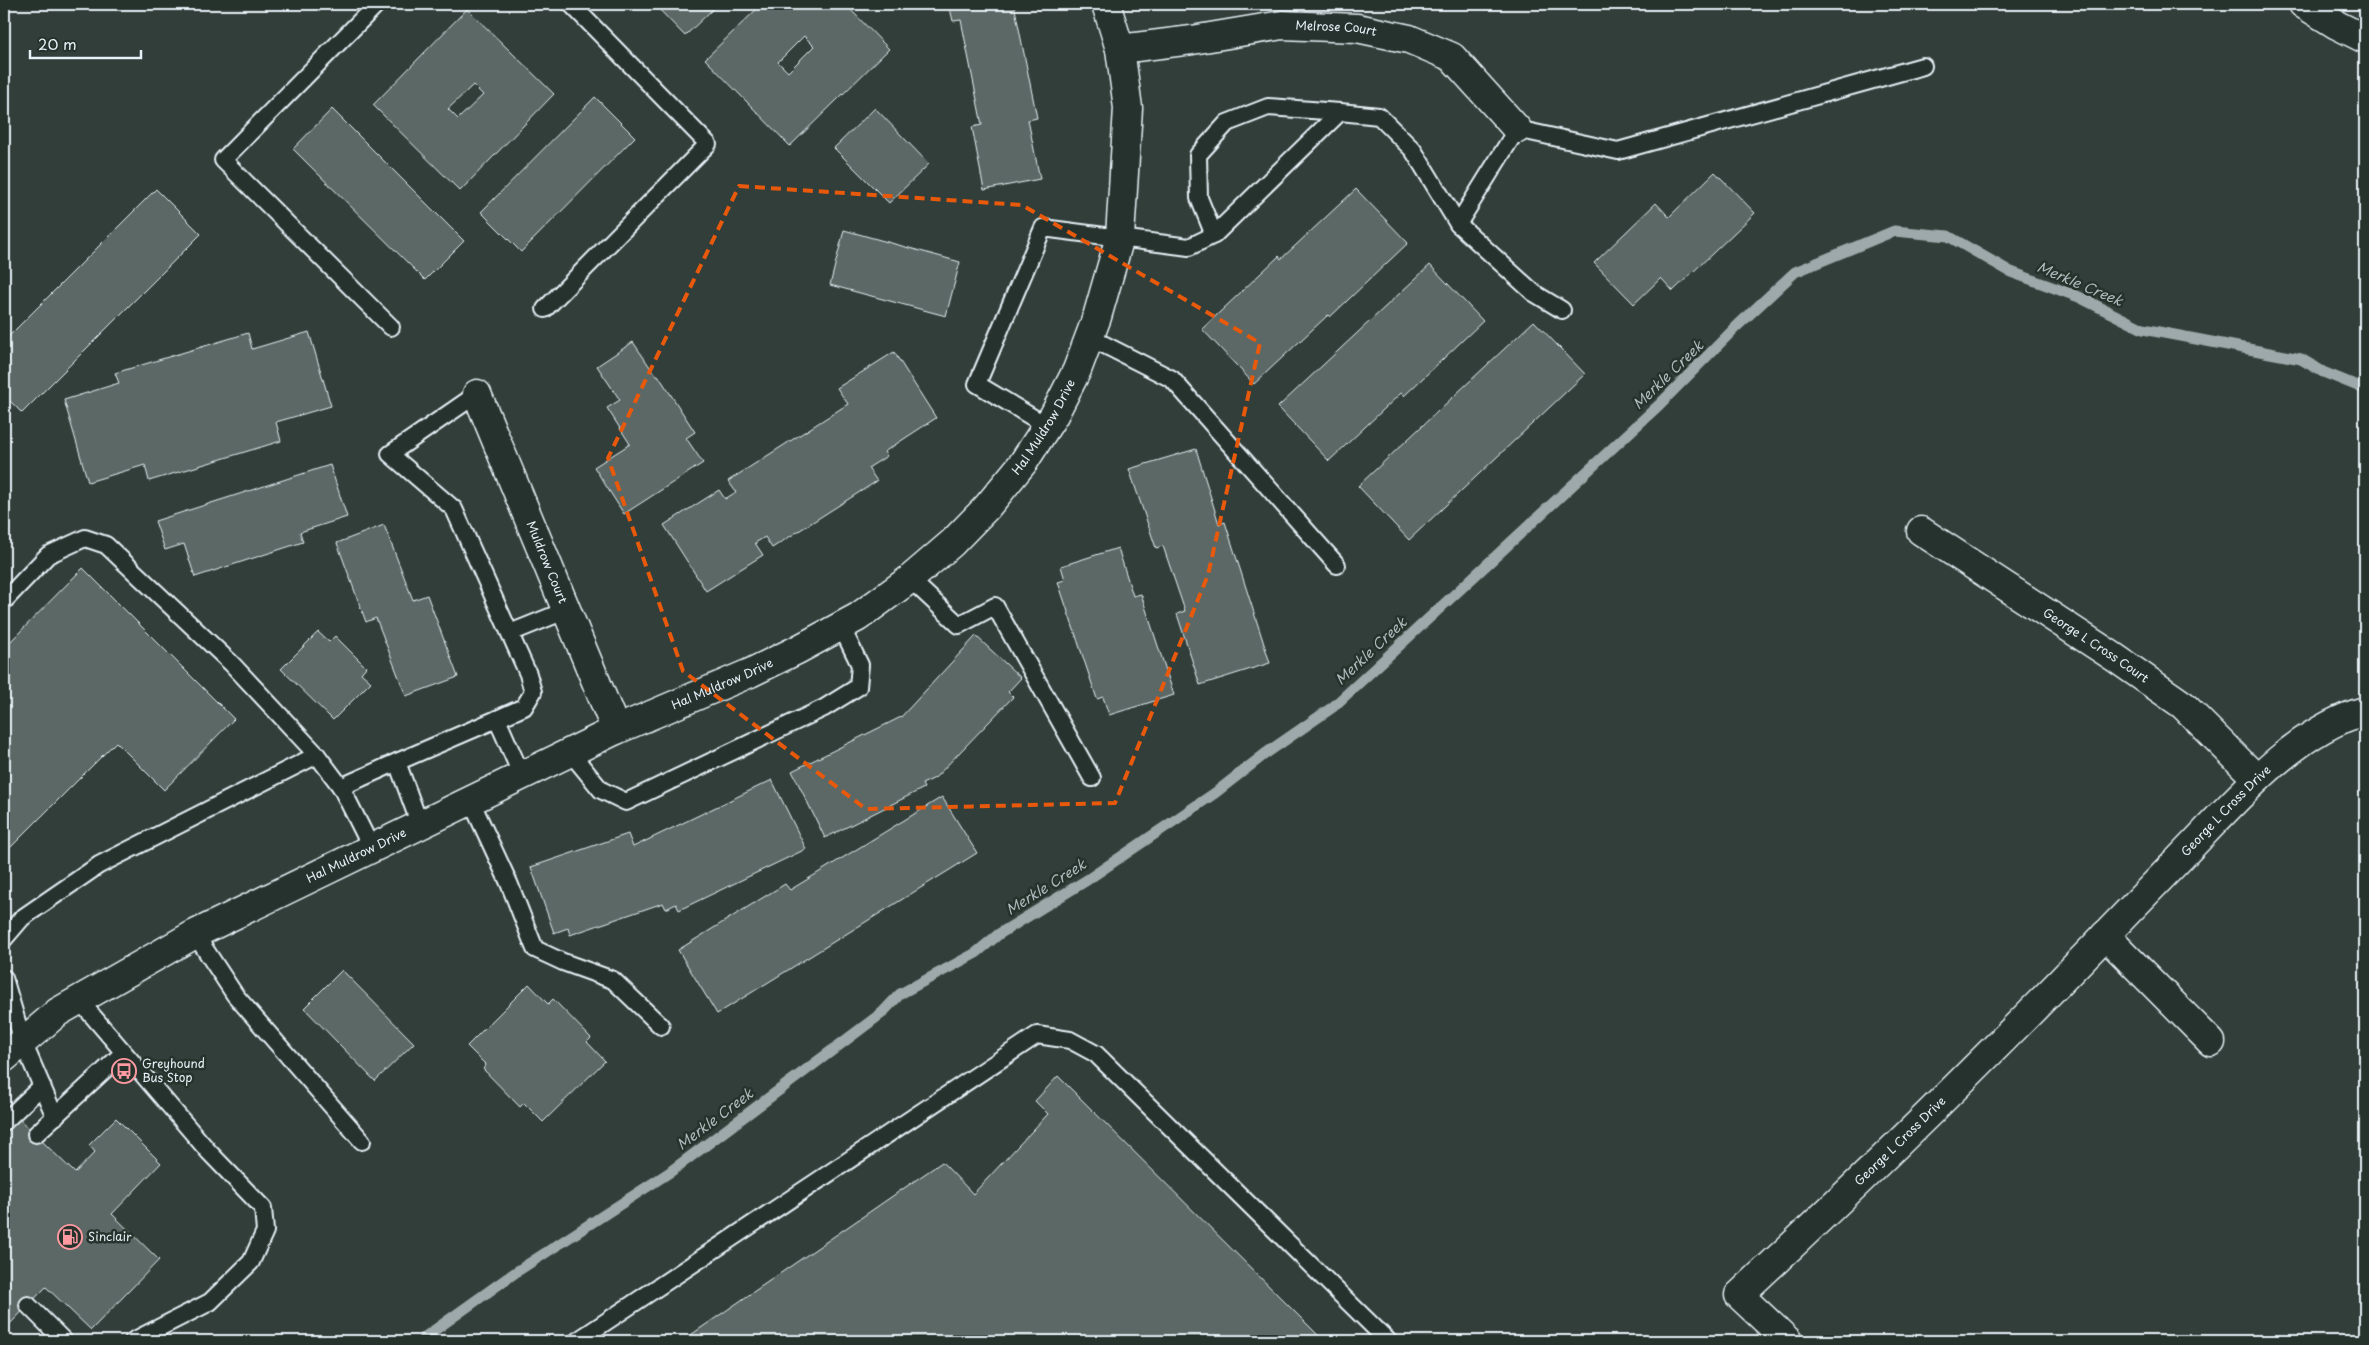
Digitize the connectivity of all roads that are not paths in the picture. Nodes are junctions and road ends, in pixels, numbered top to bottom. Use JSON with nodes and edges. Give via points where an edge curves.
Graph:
{"nodes":[{"id":1,"x":377,"y":4,"type":"edge"},
{"id":2,"x":570,"y":4,"type":"edge"},
{"id":3,"x":1106,"y":4,"type":"edge"},
{"id":4,"x":2303,"y":4,"type":"edge"},
{"id":5,"x":2365,"y":39,"type":"edge"},
{"id":6,"x":1120,"y":49,"type":"junction"},
{"id":7,"x":1923,"y":66,"type":"dead end"},
{"id":8,"x":1340,"y":112,"type":"junction"},
{"id":9,"x":1517,"y":130,"type":"junction"},
{"id":10,"x":1458,"y":224,"type":"junction"},
{"id":11,"x":1214,"y":235,"type":"junction"},
{"id":12,"x":1120,"y":237,"type":"junction"},
{"id":13,"x":545,"y":309,"type":"dead end"},
{"id":14,"x":1562,"y":310,"type":"dead end"},
{"id":15,"x":391,"y":326,"type":"dead end"},
{"id":16,"x":1089,"y":337,"type":"junction"},
{"id":17,"x":478,"y":394,"type":"joint"},
{"id":18,"x":1047,"y":426,"type":"junction"},
{"id":19,"x":1921,"y":531,"type":"dead end"},
{"id":20,"x":1337,"y":565,"type":"dead end"},
{"id":21,"x":910,"y":578,"type":"junction"},
{"id":22,"x":4,"y":601,"type":"edge"},
{"id":23,"x":567,"y":610,"type":"junction"},
{"id":24,"x":841,"y":626,"type":"junction"},
{"id":25,"x":510,"y":633,"type":"junction"},
{"id":26,"x":2365,"y":711,"type":"edge"},
{"id":27,"x":497,"y":719,"type":"junction"},
{"id":28,"x":616,"y":730,"type":"junction"},
{"id":29,"x":570,"y":752,"type":"junction"},
{"id":30,"x":317,"y":755,"type":"junction"},
{"id":31,"x":397,"y":762,"type":"junction"},
{"id":32,"x":522,"y":776,"type":"junction"},
{"id":33,"x":1092,"y":778,"type":"dead end"},
{"id":34,"x":2257,"y":778,"type":"junction"},
{"id":35,"x":341,"y":787,"type":"junction"},
{"id":36,"x":471,"y":801,"type":"junction"},
{"id":37,"x":420,"y":825,"type":"junction"},
{"id":38,"x":372,"y":849,"type":"junction"},
{"id":39,"x":195,"y":934,"type":"junction"},
{"id":40,"x":2105,"y":935,"type":"junction"},
{"id":41,"x":4,"y":939,"type":"edge"},
{"id":42,"x":4,"y":978,"type":"edge"},
{"id":43,"x":79,"y":1000,"type":"junction"},
{"id":44,"x":660,"y":1026,"type":"dead end"},
{"id":45,"x":2211,"y":1042,"type":"dead end"},
{"id":46,"x":13,"y":1050,"type":"edge"},
{"id":47,"x":123,"y":1053,"type":"junction"},
{"id":48,"x":42,"y":1086,"type":"junction"},
{"id":49,"x":55,"y":1117,"type":"junction"},
{"id":50,"x":4,"y":1122,"type":"edge"},
{"id":51,"x":36,"y":1134,"type":"dead end"},
{"id":52,"x":362,"y":1141,"type":"dead end"},
{"id":53,"x":28,"y":1305,"type":"dead end"},
{"id":54,"x":64,"y":1341,"type":"edge"},
{"id":55,"x":133,"y":1341,"type":"edge"},
{"id":56,"x":577,"y":1341,"type":"edge"},
{"id":57,"x":1388,"y":1341,"type":"edge"},
{"id":58,"x":1788,"y":1341,"type":"edge"}],
"edges":[{"from":1,"to":15,"type":"lane","via":[[222,160]]},
{"from":2,"to":13,"type":"lane","via":[[708,144]]},
{"from":3,"to":6,"type":"street","name":"Hal Muldrow Drive"},
{"from":4,"to":5,"type":"street"},
{"from":6,"to":9,"type":"street","name":"Melrose Court","via":[[1282,25],[1357,28],[1409,39],[1452,57]]},
{"from":6,"to":12,"type":"street","name":"Hal Muldrow Drive","via":[[1128,108]]},
{"from":7,"to":9,"type":"lane","via":[[1618,151]]},
{"from":8,"to":10,"type":"lane","via":[[1379,116],[1413,150]]},
{"from":8,"to":11,"type":"lane"},
{"from":8,"to":11,"type":"lane","via":[[1268,107],[1227,123],[1198,156],[1198,198]]},
{"from":9,"to":10,"type":"lane"},
{"from":10,"to":14,"type":"lane","via":[[1534,293]]},
{"from":11,"to":12,"type":"lane","via":[[1189,247]]},
{"from":12,"to":16,"type":"street","name":"Hal Muldrow Drive"},
{"from":12,"to":18,"type":"lane","via":[[1043,228],[976,384]]},
{"from":16,"to":18,"type":"street","name":"Hal Muldrow Drive","via":[[1077,370]]},
{"from":16,"to":20,"type":"lane","via":[[1172,379]]},
{"from":17,"to":23,"type":"street","name":"Muldrow Court"},
{"from":17,"to":25,"type":"lane","via":[[390,454],[454,509]]},
{"from":18,"to":21,"type":"street","name":"Hal Muldrow Drive","via":[[1024,463],[987,507],[952,543]]},
{"from":19,"to":34,"type":"street","name":"George L Cross Court","via":[[2183,705]]},
{"from":21,"to":24,"type":"street","name":"Hal Muldrow Drive"},
{"from":21,"to":33,"type":"lane","via":[[959,625],[995,606]]},
{"from":22,"to":30,"type":"lane","via":[[48,555],[85,538],[106,545],[232,664]]},
{"from":23,"to":25,"type":"lane"},
{"from":23,"to":28,"type":"street","name":"Muldrow Court"},
{"from":24,"to":28,"type":"street","name":"Hal Muldrow Drive","via":[[750,673]]},
{"from":24,"to":29,"type":"lane","via":[[860,665],[858,687],[824,708],[626,802],[601,790]]},
{"from":25,"to":27,"type":"lane","via":[[533,692],[524,707]]},
{"from":26,"to":34,"type":"street","name":"George L Cross Drive","via":[[2300,742]]},
{"from":27,"to":31,"type":"lane"},
{"from":27,"to":32,"type":"lane"},
{"from":28,"to":29,"type":"street","name":"Hal Muldrow Drive"},
{"from":29,"to":32,"type":"street","name":"Hal Muldrow Drive"},
{"from":30,"to":35,"type":"lane"},
{"from":30,"to":41,"type":"lane","via":[[99,865],[22,918]]},
{"from":31,"to":35,"type":"lane"},
{"from":31,"to":37,"type":"lane"},
{"from":32,"to":36,"type":"street","name":"Hal Muldrow Drive"},
{"from":34,"to":40,"type":"street","name":"George L Cross Drive"},
{"from":35,"to":38,"type":"lane"},
{"from":36,"to":37,"type":"street","name":"Hal Muldrow Drive"},
{"from":36,"to":44,"type":"lane","via":[[535,949],[613,980]]},
{"from":37,"to":38,"type":"street","name":"Hal Muldrow Drive"},
{"from":38,"to":39,"type":"street","name":"Hal Muldrow Drive"},
{"from":39,"to":43,"type":"street","name":"Hal Muldrow Drive"},
{"from":39,"to":52,"type":"lane","via":[[235,995]]},
{"from":40,"to":45,"type":"street"},
{"from":40,"to":58,"type":"street","name":"George L Cross Drive","via":[[1810,1229],[1739,1295]]},
{"from":42,"to":46,"type":"lane"},
{"from":43,"to":46,"type":"street","name":"Hal Muldrow Drive","via":[[58,1012]]},
{"from":43,"to":47,"type":"lane"},
{"from":46,"to":48,"type":"lane"},
{"from":47,"to":49,"type":"lane"},
{"from":47,"to":55,"type":"lane","via":[[209,1152],[263,1208],[265,1231],[251,1262],[210,1302]]},
{"from":48,"to":49,"type":"lane"},
{"from":48,"to":50,"type":"lane"},
{"from":49,"to":51,"type":"lane"},
{"from":53,"to":54,"type":"lane"},
{"from":56,"to":57,"type":"lane","via":[[1037,1035],[1070,1040],[1096,1054]]}]}
